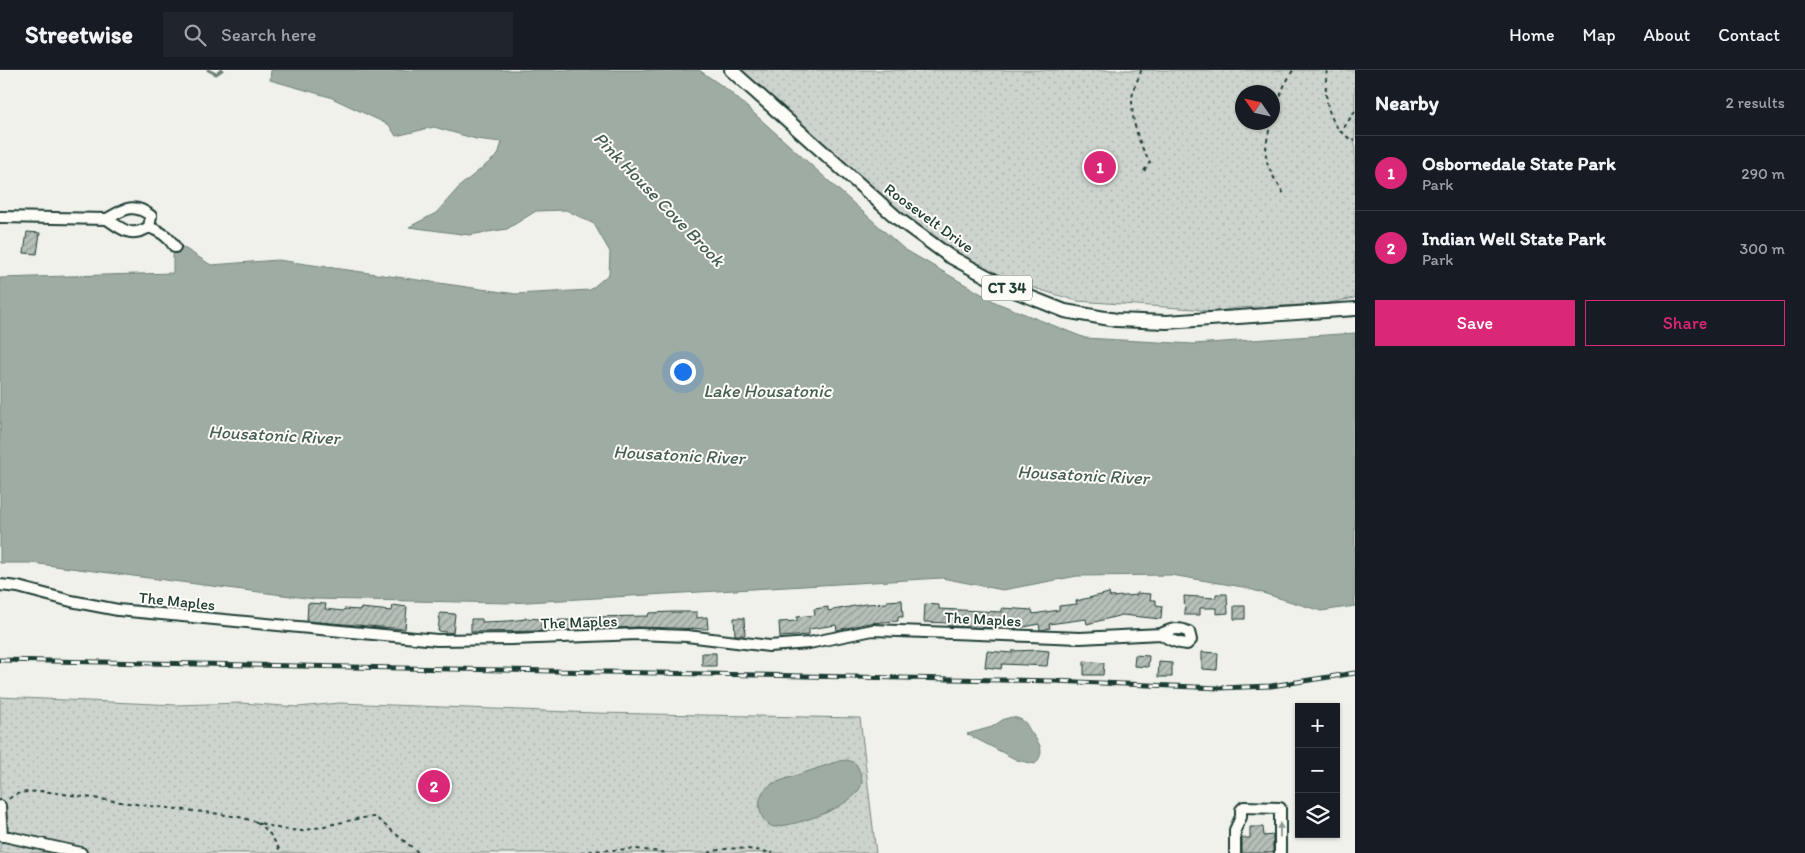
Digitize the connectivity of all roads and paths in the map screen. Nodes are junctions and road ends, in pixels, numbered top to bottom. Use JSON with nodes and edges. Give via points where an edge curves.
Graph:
{"nodes":[{"id":1,"x":731,"y":70,"type":"edge"},
{"id":2,"x":1141,"y":70,"type":"edge"},
{"id":3,"x":1293,"y":70,"type":"edge"},
{"id":4,"x":1327,"y":70,"type":"edge"},
{"id":5,"x":1280,"y":97,"type":"edge"},
{"id":6,"x":1355,"y":111,"type":"edge"},
{"id":7,"x":1269,"y":130,"type":"edge"},
{"id":8,"x":1341,"y":132,"type":"junction"},
{"id":9,"x":1355,"y":140,"type":"edge"},
{"id":10,"x":1144,"y":171,"type":"dead end"},
{"id":11,"x":1284,"y":194,"type":"dead end"},
{"id":12,"x":0,"y":217,"type":"edge"},
{"id":13,"x":107,"y":219,"type":"junction"},
{"id":14,"x":149,"y":227,"type":"junction"},
{"id":15,"x":175,"y":247,"type":"dead end"},
{"id":16,"x":1355,"y":309,"type":"edge"},
{"id":17,"x":0,"y":585,"type":"edge"},
{"id":18,"x":1161,"y":634,"type":"dead end"},
{"id":19,"x":1,"y":808,"type":"edge"},
{"id":20,"x":255,"y":821,"type":"junction"},
{"id":21,"x":1,"y":835,"type":"edge"},
{"id":22,"x":81,"y":853,"type":"edge"},
{"id":23,"x":281,"y":853,"type":"edge"},
{"id":24,"x":419,"y":853,"type":"edge"},
{"id":25,"x":581,"y":853,"type":"edge"},
{"id":26,"x":668,"y":853,"type":"edge"},
{"id":27,"x":708,"y":853,"type":"edge"},
{"id":28,"x":773,"y":853,"type":"edge"},
{"id":29,"x":1235,"y":853,"type":"edge"},
{"id":30,"x":1280,"y":853,"type":"edge"}],
"edges":[{"from":1,"to":16,"type":"main road","name":"Roosevelt Drive","number":"CT 34","via":[[897,218],[949,256],[1012,290],[1065,311],[1116,320],[1167,322]]},
{"from":2,"to":10,"type":"path","via":[[1132,99],[1135,128],[1150,162]]},
{"from":3,"to":5,"type":"path"},
{"from":4,"to":8,"type":"path","via":[[1328,104],[1333,123]]},
{"from":6,"to":8,"type":"path"},
{"from":7,"to":11,"type":"path","via":[[1265,152],[1267,166]]},
{"from":8,"to":9,"type":"path"},
{"from":12,"to":13,"type":"street"},
{"from":13,"to":14,"type":"street","via":[[130,233],[139,233]]},
{"from":13,"to":14,"type":"street","via":[[133,207],[151,216]]},
{"from":14,"to":15,"type":"street","via":[[165,235]]},
{"from":17,"to":18,"type":"street","name":"The Maples","via":[[118,610],[437,640],[638,634],[769,646],[809,643],[873,630],[1080,638]]},
{"from":19,"to":20,"type":"path","via":[[12,796],[42,791],[212,812]]},
{"from":19,"to":21,"type":"street"},
{"from":20,"to":23,"type":"path","via":[[273,837]]},
{"from":20,"to":24,"type":"path","via":[[302,831],[375,817]]},
{"from":21,"to":22,"type":"street"},
{"from":25,"to":26,"type":"path","via":[[636,849]]},
{"from":27,"to":28,"type":"path","via":[[719,849]]},
{"from":30,"to":29,"type":"street","one_way":true,"via":[[1280,808],[1243,808],[1235,830]]}]}
